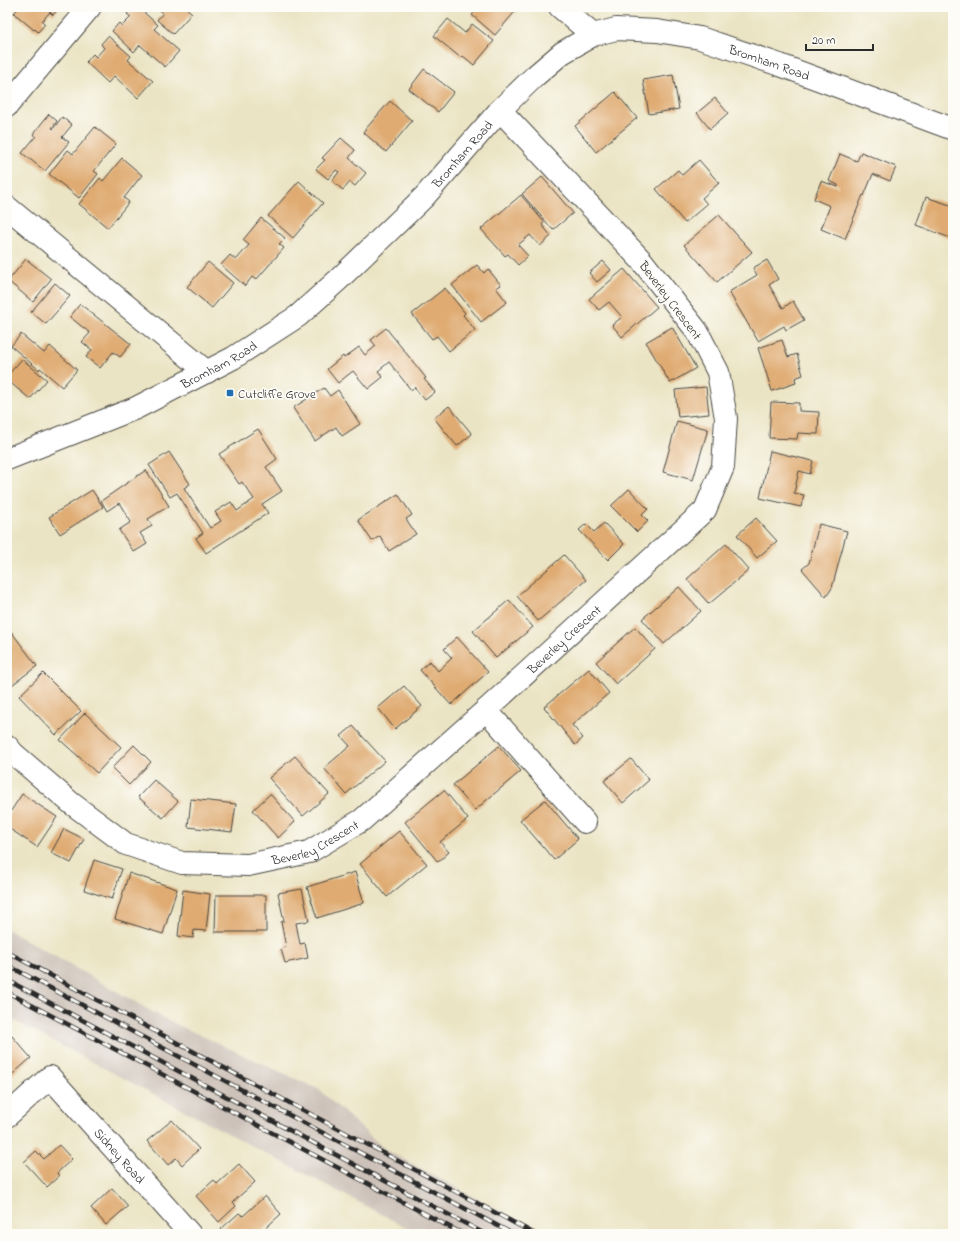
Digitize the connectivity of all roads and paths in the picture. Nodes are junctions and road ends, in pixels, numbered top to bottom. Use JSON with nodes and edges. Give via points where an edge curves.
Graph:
{"nodes":[{"id":1,"x":90,"y":7,"type":"edge"},
{"id":2,"x":560,"y":7,"type":"edge"},
{"id":3,"x":593,"y":35,"type":"junction"},
{"id":4,"x":7,"y":106,"type":"edge"},
{"id":5,"x":500,"y":110,"type":"junction"},
{"id":6,"x":953,"y":129,"type":"edge"},
{"id":7,"x":7,"y":207,"type":"edge"},
{"id":8,"x":207,"y":372,"type":"junction"},
{"id":9,"x":7,"y":459,"type":"edge"},
{"id":10,"x":486,"y":710,"type":"junction"},
{"id":11,"x":7,"y":746,"type":"edge"},
{"id":12,"x":585,"y":822,"type":"dead end"},
{"id":13,"x":7,"y":1116,"type":"edge"},
{"id":14,"x":190,"y":1234,"type":"edge"}],
"edges":[{"from":1,"to":4,"type":"street"},
{"from":2,"to":3,"type":"street"},
{"from":3,"to":5,"type":"street","name":"Bromham Road","via":[[562,53]]},
{"from":3,"to":6,"type":"street","name":"Bromham Road","via":[[616,29],[657,31],[700,38]]},
{"from":5,"to":8,"type":"street","name":"Bromham Road","via":[[424,197],[298,316]]},
{"from":5,"to":10,"type":"street","name":"Beverley Crescent","via":[[642,261],[697,331],[718,372],[726,418],[724,467],[704,510]]},
{"from":7,"to":8,"type":"street"},
{"from":8,"to":9,"type":"street","name":"Bromham Road","via":[[136,408]]},
{"from":10,"to":11,"type":"street","name":"Beverley Crescent","via":[[362,820],[309,852],[248,865],[182,863],[126,844],[70,803]]},
{"from":10,"to":12,"type":"street"},
{"from":13,"to":14,"type":"street","name":"Sidney Road","via":[[50,1076]]}]}
